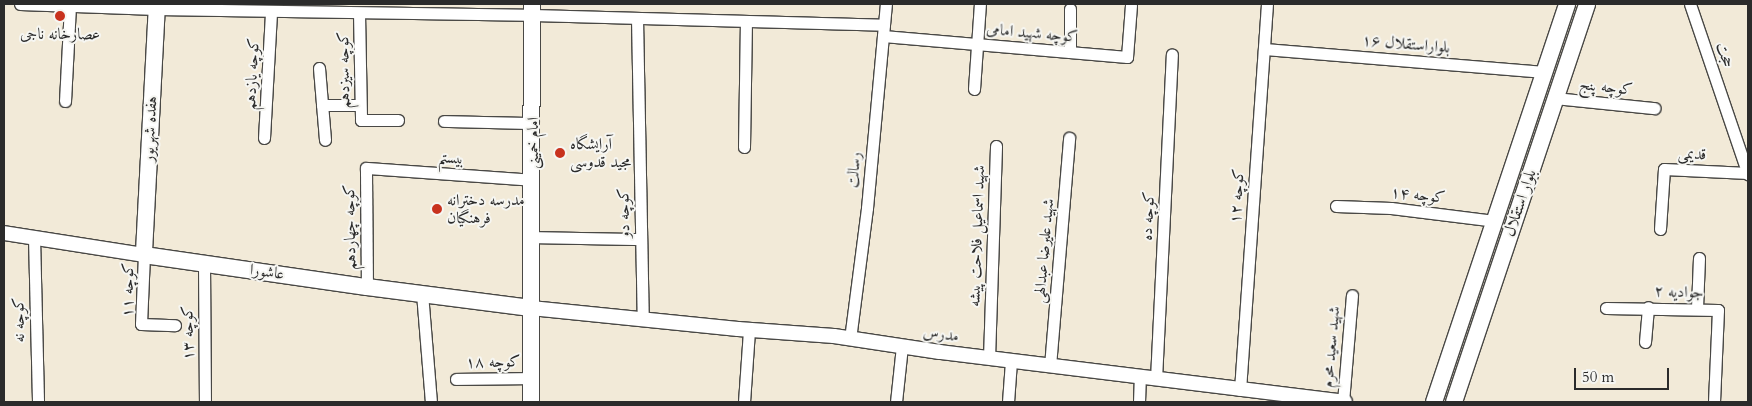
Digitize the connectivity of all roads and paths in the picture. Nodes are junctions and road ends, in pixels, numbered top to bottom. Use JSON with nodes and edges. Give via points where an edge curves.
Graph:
{"nodes":[{"id":1,"x":20,"y":4,"type":"edge"},
{"id":2,"x":40,"y":4,"type":"edge"},
{"id":3,"x":886,"y":4,"type":"edge"},
{"id":4,"x":980,"y":4,"type":"edge"},
{"id":5,"x":1267,"y":4,"type":"edge"},
{"id":6,"x":1567,"y":4,"type":"edge"},
{"id":7,"x":1587,"y":4,"type":"edge"},
{"id":8,"x":1690,"y":4,"type":"edge"},
{"id":9,"x":70,"y":6,"type":"junction"},
{"id":10,"x":1131,"y":6,"type":"dead end"},
{"id":11,"x":156,"y":7,"type":"edge"},
{"id":12,"x":532,"y":9,"type":"edge"},
{"id":13,"x":1070,"y":9,"type":"dead end"},
{"id":14,"x":271,"y":12,"type":"junction"},
{"id":15,"x":359,"y":13,"type":"junction"},
{"id":16,"x":637,"y":18,"type":"junction"},
{"id":17,"x":746,"y":21,"type":"junction"},
{"id":18,"x":884,"y":31,"type":"junction"},
{"id":19,"x":976,"y":44,"type":"junction"},
{"id":20,"x":1264,"y":49,"type":"junction"},
{"id":21,"x":1070,"y":52,"type":"junction"},
{"id":22,"x":1172,"y":54,"type":"dead end"},
{"id":23,"x":320,"y":68,"type":"dead end"},
{"id":24,"x":1546,"y":72,"type":"junction"},
{"id":25,"x":974,"y":89,"type":"dead end"},
{"id":26,"x":1555,"y":98,"type":"junction"},
{"id":27,"x":64,"y":101,"type":"dead end"},
{"id":28,"x":322,"y":105,"type":"junction"},
{"id":29,"x":360,"y":105,"type":"junction"},
{"id":30,"x":1654,"y":108,"type":"dead end"},
{"id":31,"x":398,"y":120,"type":"dead end"},
{"id":32,"x":444,"y":121,"type":"dead end"},
{"id":33,"x":533,"y":123,"type":"junction"},
{"id":34,"x":264,"y":138,"type":"dead end"},
{"id":35,"x":1069,"y":138,"type":"dead end"},
{"id":36,"x":325,"y":140,"type":"dead end"},
{"id":37,"x":744,"y":146,"type":"dead end"},
{"id":38,"x":996,"y":146,"type":"dead end"},
{"id":39,"x":1744,"y":149,"type":"edge"},
{"id":40,"x":366,"y":168,"type":"joint"},
{"id":41,"x":1748,"y":174,"type":"edge"},
{"id":42,"x":533,"y":180,"type":"junction"},
{"id":43,"x":1336,"y":206,"type":"dead end"},
{"id":44,"x":1496,"y":221,"type":"junction"},
{"id":45,"x":1660,"y":229,"type":"dead end"},
{"id":46,"x":4,"y":233,"type":"edge"},
{"id":47,"x":34,"y":237,"type":"junction"},
{"id":48,"x":533,"y":237,"type":"junction"},
{"id":49,"x":641,"y":239,"type":"junction"},
{"id":50,"x":144,"y":255,"type":"junction"},
{"id":51,"x":1699,"y":258,"type":"dead end"},
{"id":52,"x":204,"y":263,"type":"junction"},
{"id":53,"x":367,"y":287,"type":"junction"},
{"id":54,"x":422,"y":293,"type":"junction"},
{"id":55,"x":1352,"y":295,"type":"dead end"},
{"id":56,"x":1648,"y":307,"type":"junction"},
{"id":57,"x":531,"y":308,"type":"junction"},
{"id":58,"x":1606,"y":308,"type":"dead end"},
{"id":59,"x":1697,"y":308,"type":"junction"},
{"id":60,"x":643,"y":318,"type":"junction"},
{"id":61,"x":175,"y":325,"type":"dead end"},
{"id":62,"x":749,"y":330,"type":"junction"},
{"id":63,"x":850,"y":339,"type":"junction"},
{"id":64,"x":1645,"y":342,"type":"dead end"},
{"id":65,"x":902,"y":346,"type":"junction"},
{"id":66,"x":989,"y":358,"type":"junction"},
{"id":67,"x":1011,"y":361,"type":"junction"},
{"id":68,"x":1050,"y":366,"type":"junction"},
{"id":69,"x":1140,"y":377,"type":"junction"},
{"id":70,"x":531,"y":378,"type":"junction"},
{"id":71,"x":456,"y":379,"type":"dead end"},
{"id":72,"x":1156,"y":379,"type":"junction"},
{"id":73,"x":1240,"y":390,"type":"junction"},
{"id":74,"x":38,"y":402,"type":"edge"},
{"id":75,"x":205,"y":402,"type":"edge"},
{"id":76,"x":431,"y":402,"type":"edge"},
{"id":77,"x":531,"y":402,"type":"edge"},
{"id":78,"x":744,"y":402,"type":"edge"},
{"id":79,"x":896,"y":402,"type":"edge"},
{"id":80,"x":1008,"y":402,"type":"edge"},
{"id":81,"x":1139,"y":402,"type":"edge"},
{"id":82,"x":1344,"y":402,"type":"edge"},
{"id":83,"x":1434,"y":402,"type":"edge"},
{"id":84,"x":1454,"y":402,"type":"edge"},
{"id":85,"x":1714,"y":402,"type":"edge"}],
"edges":[{"from":1,"to":2,"type":"street","name":"کوچه شهید امامی"},
{"from":2,"to":9,"type":"street","name":"کوچه شهید امامی"},
{"from":3,"to":18,"type":"street","name":"رسالت"},
{"from":4,"to":19,"type":"street"},
{"from":5,"to":20,"type":"street","name":"کوچه ۱۲"},
{"from":6,"to":24,"type":"main road","name":"بلوار استقلال"},
{"from":7,"to":26,"type":"main road","name":"بلوار استقلال"},
{"from":8,"to":39,"type":"street","name":"حجت"},
{"from":9,"to":11,"type":"street","name":"کوچه شهید امامی"},
{"from":9,"to":27,"type":"street"},
{"from":10,"to":21,"type":"street","name":"کوچه شهید امامی","via":[[1127,57]]},
{"from":11,"to":14,"type":"street","name":"کوچه شهید امامی"},
{"from":11,"to":50,"type":"main road","name":"هفده شهریور"},
{"from":12,"to":15,"type":"street","name":"کوچه شهید امامی"},
{"from":12,"to":16,"type":"street","name":"کوچه شهید امامی"},
{"from":12,"to":33,"type":"main road","name":"امام خمینی"},
{"from":13,"to":21,"type":"street"},
{"from":14,"to":15,"type":"street","name":"کوچه شهید امامی"},
{"from":14,"to":34,"type":"street","name":"کوچه یازدهم"},
{"from":15,"to":29,"type":"street","name":"کوچه سیزدهم"},
{"from":16,"to":17,"type":"street","name":"کوچه شهید امامی"},
{"from":16,"to":49,"type":"street","name":"کوچه دو"},
{"from":17,"to":18,"type":"street","name":"کوچه شهید امامی"},
{"from":17,"to":37,"type":"street"},
{"from":18,"to":19,"type":"street","name":"کوچه شهید امامی"},
{"from":18,"to":63,"type":"street","name":"رسالت","via":[[867,208]]},
{"from":19,"to":21,"type":"street","name":"کوچه شهید امامی"},
{"from":19,"to":25,"type":"street"},
{"from":20,"to":24,"type":"street","name":"بلواراستقلال ۱۶"},
{"from":20,"to":73,"type":"street","name":"کوچه ۱۲"},
{"from":22,"to":72,"type":"street","name":"کوچه ده"},
{"from":23,"to":28,"type":"street"},
{"from":24,"to":44,"type":"main road","name":"بلوار استقلال"},
{"from":26,"to":30,"type":"street","name":"کوچه پنج"},
{"from":26,"to":84,"type":"main road","name":"بلوار استقلال"},
{"from":28,"to":29,"type":"street"},
{"from":28,"to":36,"type":"street"},
{"from":29,"to":31,"type":"street","name":"کوچه سیزدهم","via":[[361,120]]},
{"from":32,"to":33,"type":"street"},
{"from":33,"to":42,"type":"main road","name":"امام خمینی"},
{"from":35,"to":68,"type":"street","name":"شهید علیرضا عبدالهی"},
{"from":38,"to":66,"type":"street","name":"شهید اسماعیل فلاحت پیشه"},
{"from":39,"to":41,"type":"street","name":"حجت"},
{"from":40,"to":42,"type":"street","name":"بیستم"},
{"from":40,"to":53,"type":"street","name":"کوچه چهاردهم"},
{"from":41,"to":45,"type":"street","name":"قدیمی","via":[[1664,169]]},
{"from":42,"to":48,"type":"main road","name":"امام خمینی"},
{"from":43,"to":44,"type":"street","name":"کوچه ۱۴","via":[[1392,208]]},
{"from":44,"to":83,"type":"main road","name":"بلوار استقلال"},
{"from":46,"to":47,"type":"street","name":"عاشورا"},
{"from":47,"to":50,"type":"street","name":"عاشورا"},
{"from":47,"to":74,"type":"street","name":"کوچه نه"},
{"from":48,"to":49,"type":"street"},
{"from":48,"to":57,"type":"main road","name":"امام خمینی"},
{"from":49,"to":60,"type":"street","name":"کوچه دو"},
{"from":50,"to":52,"type":"main road","name":"عاشورا"},
{"from":50,"to":61,"type":"street","name":"کوچه ۱۱","via":[[141,324]]},
{"from":51,"to":59,"type":"street"},
{"from":52,"to":53,"type":"main road","name":"عاشورا"},
{"from":52,"to":75,"type":"street","name":"کوچه ۱۳"},
{"from":53,"to":54,"type":"main road","name":"عاشورا"},
{"from":54,"to":57,"type":"main road","name":"عاشورا"},
{"from":54,"to":76,"type":"street"},
{"from":55,"to":82,"type":"street","name":"شهید سعید محرم"},
{"from":56,"to":58,"type":"street","name":"جوادیه ۲"},
{"from":56,"to":59,"type":"street","name":"جوادیه ۲"},
{"from":56,"to":64,"type":"street"},
{"from":57,"to":60,"type":"street","name":"مدرس"},
{"from":57,"to":70,"type":"main road","name":"امام خمینی"},
{"from":59,"to":85,"type":"street","name":"جوادیه ۲","via":[[1718,310]]},
{"from":60,"to":62,"type":"street","name":"مدرس"},
{"from":62,"to":63,"type":"street","name":"مدرس"},
{"from":62,"to":78,"type":"street"},
{"from":63,"to":65,"type":"street","name":"مدرس"},
{"from":65,"to":66,"type":"street","name":"مدرس"},
{"from":65,"to":79,"type":"street"},
{"from":66,"to":67,"type":"street","name":"مدرس"},
{"from":67,"to":68,"type":"street","name":"مدرس"},
{"from":67,"to":80,"type":"street"},
{"from":68,"to":69,"type":"street","name":"مدرس"},
{"from":69,"to":72,"type":"street","name":"مدرس"},
{"from":69,"to":81,"type":"street"},
{"from":70,"to":71,"type":"street","name":"کوچه ۱۸"},
{"from":70,"to":77,"type":"main road","name":"امام خمینی"},
{"from":72,"to":73,"type":"street","name":"مدرس"},
{"from":73,"to":82,"type":"street","name":"مدرس"}]}
